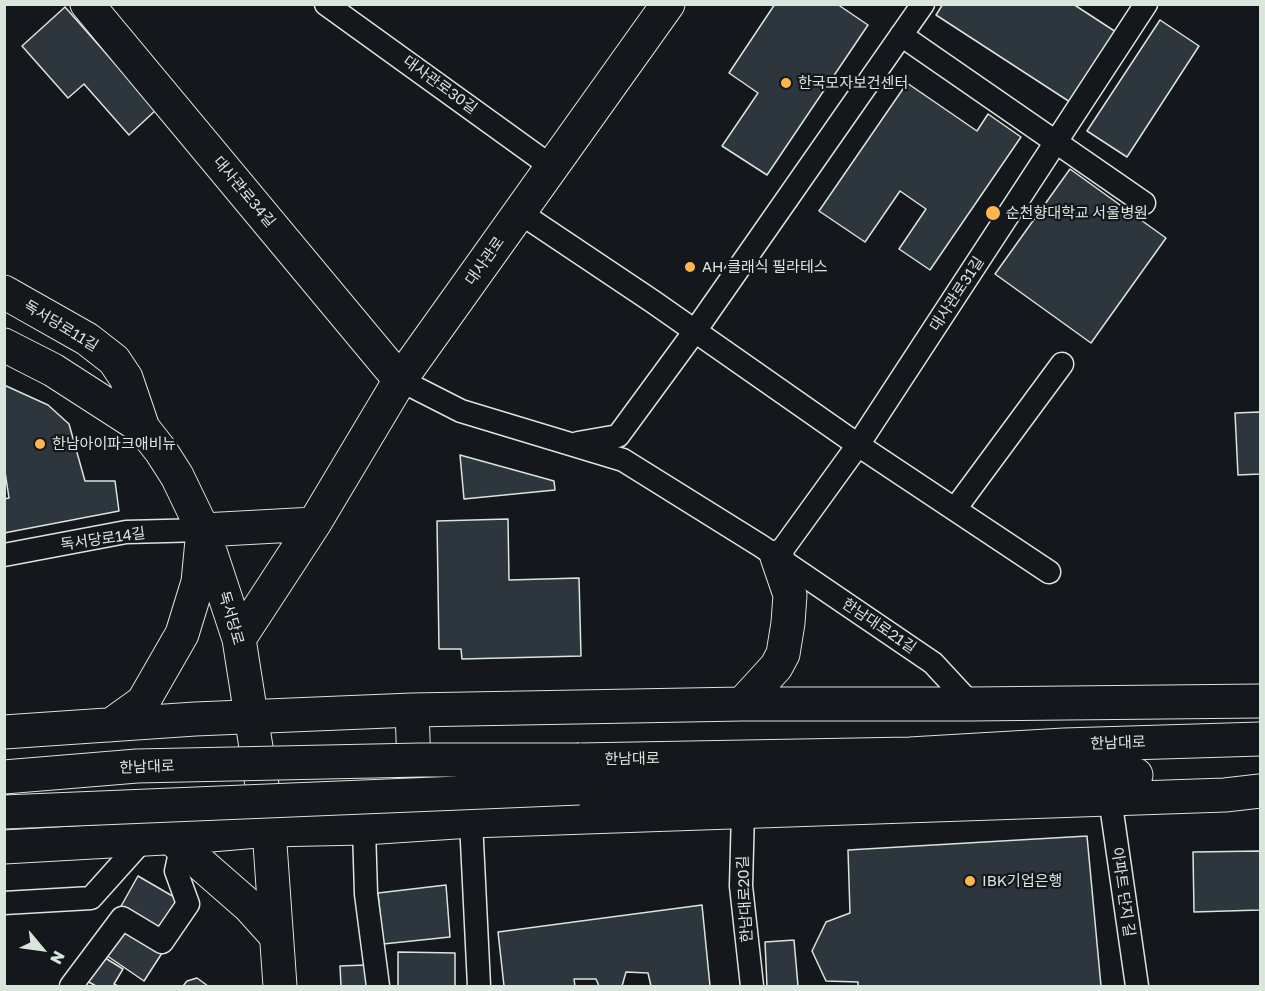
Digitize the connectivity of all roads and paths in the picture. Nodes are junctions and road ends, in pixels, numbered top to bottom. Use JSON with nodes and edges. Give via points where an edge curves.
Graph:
{"nodes":[{"id":1,"x":87,"y":4,"type":"edge"},
{"id":2,"x":326,"y":4,"type":"edge"},
{"id":3,"x":668,"y":4,"type":"edge"},
{"id":4,"x":923,"y":4,"type":"edge"},
{"id":5,"x":1146,"y":4,"type":"edge"},
{"id":6,"x":901,"y":35,"type":"junction"},
{"id":7,"x":1056,"y":142,"type":"junction"},
{"id":8,"x":552,"y":167,"type":"junction"},
{"id":9,"x":1144,"y":203,"type":"dead end"},
{"id":10,"x":519,"y":212,"type":"junction"},
{"id":11,"x":4,"y":292,"type":"edge"},
{"id":12,"x":695,"y":331,"type":"junction"},
{"id":13,"x":4,"y":345,"type":"edge"},
{"id":14,"x":1062,"y":364,"type":"dead end"},
{"id":15,"x":400,"y":381,"type":"junction"},
{"id":16,"x":143,"y":428,"type":"junction"},
{"id":17,"x":574,"y":443,"type":"junction"},
{"id":18,"x":858,"y":445,"type":"junction"},
{"id":19,"x":955,"y":509,"type":"junction"},
{"id":20,"x":314,"y":524,"type":"junction"},
{"id":21,"x":202,"y":530,"type":"junction"},
{"id":22,"x":4,"y":555,"type":"edge"},
{"id":23,"x":777,"y":557,"type":"junction"},
{"id":24,"x":1050,"y":572,"type":"dead end"},
{"id":25,"x":239,"y":639,"type":"junction"},
{"id":26,"x":1260,"y":701,"type":"edge"},
{"id":27,"x":742,"y":704,"type":"junction"},
{"id":28,"x":971,"y":704,"type":"junction"},
{"id":29,"x":412,"y":710,"type":"junction"},
{"id":30,"x":251,"y":718,"type":"junction"},
{"id":31,"x":111,"y":725,"type":"junction"},
{"id":32,"x":4,"y":732,"type":"edge"},
{"id":33,"x":1260,"y":739,"type":"edge"},
{"id":34,"x":1260,"y":773,"type":"edge"},
{"id":35,"x":579,"y":774,"type":"junction"},
{"id":36,"x":4,"y":777,"type":"edge"},
{"id":37,"x":1260,"y":791,"type":"edge"},
{"id":38,"x":1110,"y":798,"type":"junction"},
{"id":39,"x":743,"y":811,"type":"junction"},
{"id":40,"x":4,"y":812,"type":"edge"},
{"id":41,"x":471,"y":821,"type":"junction"},
{"id":42,"x":416,"y":825,"type":"junction"},
{"id":43,"x":363,"y":828,"type":"junction"},
{"id":44,"x":269,"y":830,"type":"junction"},
{"id":45,"x":165,"y":842,"type":"junction"},
{"id":46,"x":4,"y":847,"type":"edge"},
{"id":47,"x":4,"y":903,"type":"edge"},
{"id":48,"x":276,"y":936,"type":"junction"},
{"id":49,"x":71,"y":987,"type":"edge"},
{"id":50,"x":280,"y":987,"type":"edge"},
{"id":51,"x":378,"y":987,"type":"edge"},
{"id":52,"x":479,"y":987,"type":"edge"},
{"id":53,"x":752,"y":987,"type":"edge"},
{"id":54,"x":1137,"y":987,"type":"edge"}],
"edges":[{"from":1,"to":15,"type":"main road","name":"대사관로34길"},
{"from":2,"to":8,"type":"street","name":"대사관로30길"},
{"from":3,"to":8,"type":"main road","name":"대사관로"},
{"from":4,"to":6,"type":"street"},
{"from":5,"to":7,"type":"street","name":"대사관로31길"},
{"from":6,"to":7,"type":"street"},
{"from":6,"to":12,"type":"street"},
{"from":7,"to":9,"type":"street"},
{"from":7,"to":18,"type":"street","name":"대사관로31길"},
{"from":8,"to":10,"type":"main road","name":"대사관로"},
{"from":10,"to":12,"type":"street"},
{"from":10,"to":15,"type":"main road","name":"대사관로"},
{"from":11,"to":16,"type":"main road","name":"독서당로11길","via":[[87,339],[114,360],[126,378]]},
{"from":12,"to":17,"type":"street","name":"한남대로21길","via":[[618,436]]},
{"from":12,"to":18,"type":"street"},
{"from":13,"to":16,"type":"main road","name":"독서당로","via":[[53,370]]},
{"from":14,"to":19,"type":"street"},
{"from":15,"to":17,"type":"street","name":"한남대로21길","via":[[461,411]]},
{"from":15,"to":20,"type":"main road","name":"대사관로"},
{"from":16,"to":21,"type":"main road","name":"독서당로","via":[[177,476]]},
{"from":17,"to":23,"type":"street","name":"한남대로21길","via":[[623,460]]},
{"from":18,"to":19,"type":"street"},
{"from":18,"to":23,"type":"street"},
{"from":19,"to":24,"type":"street"},
{"from":20,"to":21,"type":"main road"},
{"from":20,"to":25,"type":"main road","name":"대사관로"},
{"from":21,"to":22,"type":"street","name":"독서당로14길","via":[[126,532]]},
{"from":21,"to":25,"type":"main road","name":"독서당로"},
{"from":21,"to":31,"type":"main road","via":[[198,582],[182,634],[143,702]]},
{"from":23,"to":27,"type":"main road","via":[[790,595],[783,654]]},
{"from":23,"to":28,"type":"street","name":"한남대로21길","via":[[933,663]]},
{"from":25,"to":30,"type":"main road","name":"독서당로"},
{"from":26,"to":28,"type":"main road"},
{"from":27,"to":28,"type":"main road"},
{"from":27,"to":29,"type":"main road"},
{"from":29,"to":30,"type":"main road"},
{"from":29,"to":42,"type":"main road"},
{"from":30,"to":31,"type":"main road"},
{"from":30,"to":44,"type":"main road","name":"독서당로"},
{"from":31,"to":32,"type":"main road"},
{"from":33,"to":35,"type":"main road","name":"한남대로","via":[[1064,745]]},
{"from":34,"to":35,"type":"main road","name":"한남대로"},
{"from":35,"to":36,"type":"main road","name":"한남대로","bridge":true,"via":[[420,760],[137,766]]},
{"from":35,"to":40,"type":"main road","name":"한남대로","bridge":true},
{"from":37,"to":38,"type":"main road"},
{"from":38,"to":39,"type":"main road"},
{"from":38,"to":54,"type":"street","name":"아파트 단지 길"},
{"from":39,"to":41,"type":"main road"},
{"from":39,"to":53,"type":"street","name":"한남대로20길","via":[[741,886]]},
{"from":41,"to":42,"type":"main road"},
{"from":41,"to":52,"type":"street"},
{"from":42,"to":43,"type":"main road"},
{"from":43,"to":44,"type":"main road"},
{"from":43,"to":51,"type":"street","via":[[366,894]]},
{"from":44,"to":45,"type":"main road"},
{"from":44,"to":48,"type":"main road","name":"독서당로"},
{"from":45,"to":46,"type":"main road"},
{"from":45,"to":47,"type":"street","via":[[91,898]]},
{"from":45,"to":48,"type":"main road","via":[[249,906]]},
{"from":45,"to":49,"type":"street","via":[[188,904],[162,942],[122,918]]},
{"from":48,"to":50,"type":"main road","name":"독서당로"}]}
